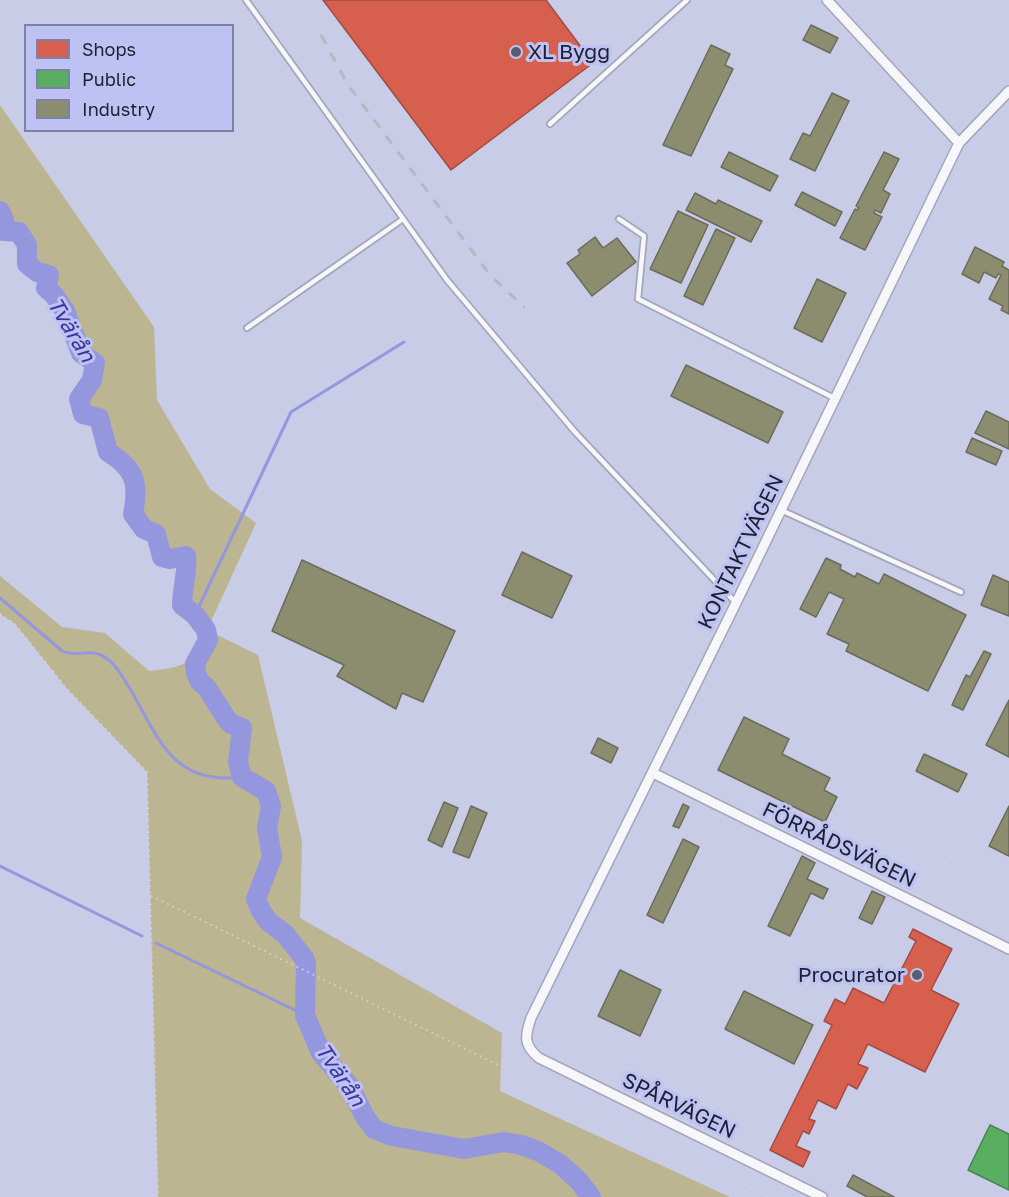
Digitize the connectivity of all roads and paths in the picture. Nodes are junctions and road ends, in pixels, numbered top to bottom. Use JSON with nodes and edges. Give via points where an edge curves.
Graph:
{"nodes":[{"id":1,"x":246,"y":0,"type":"edge"},
{"id":2,"x":687,"y":0,"type":"edge"},
{"id":3,"x":826,"y":0,"type":"edge"},
{"id":4,"x":1009,"y":91,"type":"edge"},
{"id":5,"x":550,"y":124,"type":"dead end"},
{"id":6,"x":959,"y":143,"type":"junction"},
{"id":7,"x":403,"y":219,"type":"junction"},
{"id":8,"x":619,"y":219,"type":"dead end"},
{"id":9,"x":247,"y":328,"type":"dead end"},
{"id":10,"x":584,"y":382,"type":"dead end"},
{"id":11,"x":836,"y":399,"type":"junction"},
{"id":12,"x":781,"y":510,"type":"junction"},
{"id":13,"x":730,"y":576,"type":"dead end"},
{"id":14,"x":962,"y":591,"type":"dead end"},
{"id":15,"x":736,"y":603,"type":"junction"},
{"id":16,"x":0,"y":614,"type":"edge"},
{"id":17,"x":653,"y":773,"type":"junction"},
{"id":18,"x":879,"y":777,"type":"dead end"},
{"id":19,"x":896,"y":786,"type":"dead end"},
{"id":20,"x":0,"y":822,"type":"edge"},
{"id":21,"x":0,"y":846,"type":"edge"},
{"id":22,"x":151,"y":895,"type":"junction"},
{"id":23,"x":151,"y":917,"type":"junction"},
{"id":24,"x":994,"y":927,"type":"dead end"},
{"id":25,"x":1009,"y":935,"type":"edge"},
{"id":26,"x":1009,"y":949,"type":"edge"},
{"id":27,"x":526,"y":1041,"type":"joint"},
{"id":28,"x":539,"y":1058,"type":"junction"},
{"id":29,"x":512,"y":1073,"type":"junction"},
{"id":30,"x":158,"y":1197,"type":"edge"},
{"id":31,"x":769,"y":1197,"type":"edge"},
{"id":32,"x":822,"y":1197,"type":"edge"}],
"edges":[{"from":1,"to":7,"type":"lane"},
{"from":2,"to":5,"type":"lane"},
{"from":3,"to":6,"type":"street"},
{"from":4,"to":6,"type":"street","name":"KONTAKTVÄGEN"},
{"from":6,"to":11,"type":"street","name":"KONTAKTVÄGEN"},
{"from":7,"to":9,"type":"lane"},
{"from":7,"to":15,"type":"lane","via":[[447,280],[575,432]]},
{"from":8,"to":11,"type":"lane","via":[[644,236],[638,298]]},
{"from":10,"to":13,"type":"path"},
{"from":11,"to":12,"type":"street","name":"KONTAKTVÄGEN"},
{"from":12,"to":14,"type":"lane"},
{"from":12,"to":15,"type":"street","name":"KONTAKTVÄGEN"},
{"from":15,"to":17,"type":"street","name":"KONTAKTVÄGEN"},
{"from":16,"to":22,"type":"path","via":[[15,624],[67,689],[147,772]]},
{"from":17,"to":26,"type":"street","name":"FÖRRÅDSVÄGEN"},
{"from":17,"to":27,"type":"street","name":"KONTAKTVÄGEN","via":[[531,1018]]},
{"from":18,"to":24,"type":"path"},
{"from":19,"to":25,"type":"path"},
{"from":20,"to":22,"type":"path"},
{"from":21,"to":23,"type":"path"},
{"from":22,"to":23,"type":"path"},
{"from":22,"to":29,"type":"path"},
{"from":23,"to":30,"type":"path"},
{"from":27,"to":28,"type":"street","name":"SPÅRVÄGEN"},
{"from":28,"to":29,"type":"path"},
{"from":28,"to":32,"type":"street","name":"SPÅRVÄGEN"},
{"from":29,"to":31,"type":"path"}]}
